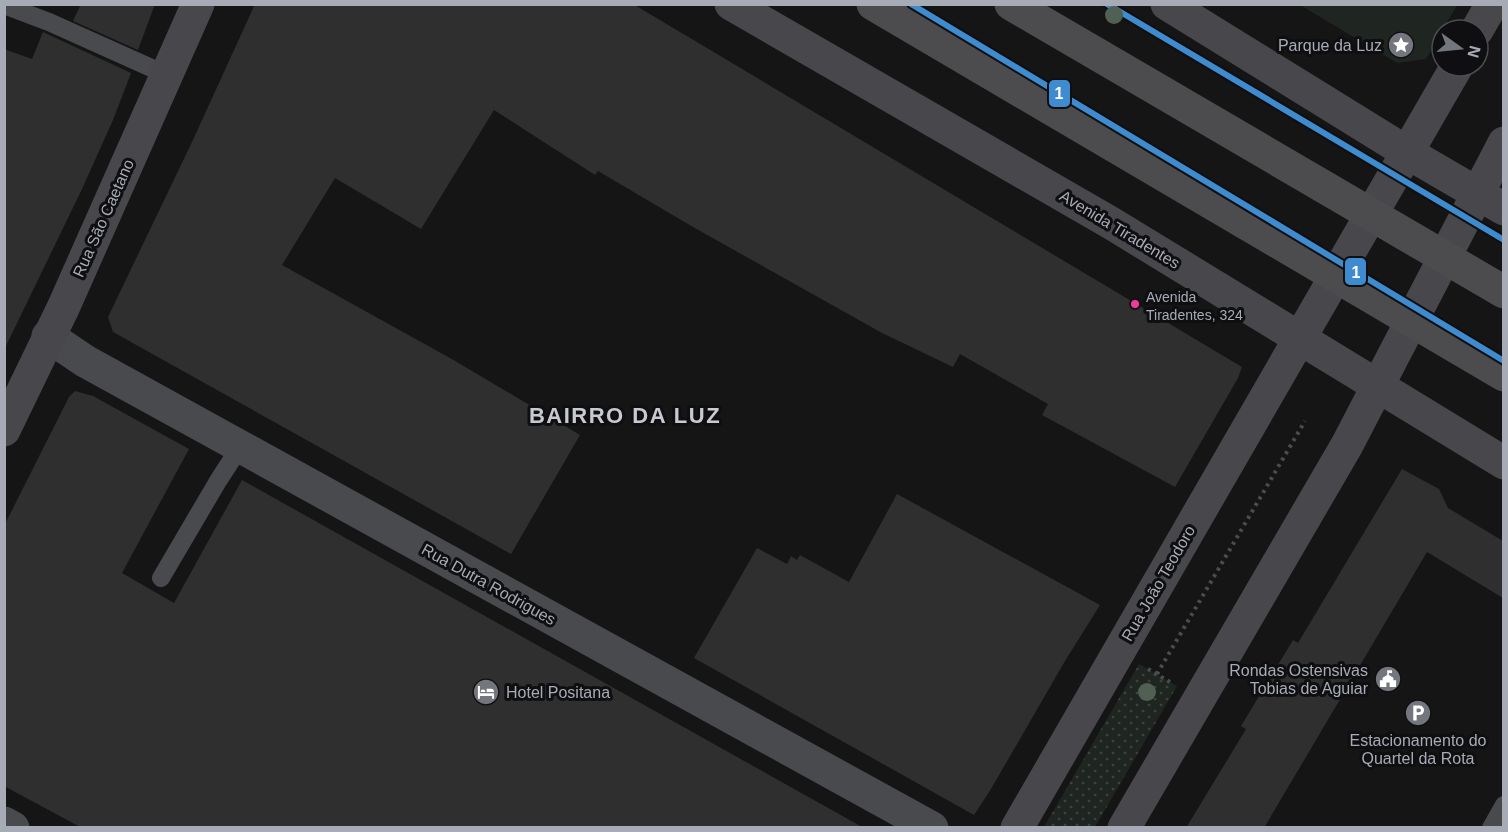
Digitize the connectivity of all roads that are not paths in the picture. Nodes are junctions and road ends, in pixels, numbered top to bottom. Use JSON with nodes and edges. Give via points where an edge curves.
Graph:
{"nodes":[{"id":1,"x":198,"y":4,"type":"edge"},
{"id":2,"x":731,"y":4,"type":"edge"},
{"id":3,"x":873,"y":4,"type":"edge"},
{"id":4,"x":1011,"y":4,"type":"edge"},
{"id":5,"x":1167,"y":4,"type":"edge"},
{"id":6,"x":1492,"y":4,"type":"edge"},
{"id":7,"x":4,"y":5,"type":"edge"},
{"id":8,"x":1484,"y":18,"type":"edge"},
{"id":9,"x":167,"y":75,"type":"junction"},
{"id":10,"x":1450,"y":78,"type":"edge"},
{"id":11,"x":1503,"y":143,"type":"edge"},
{"id":12,"x":1408,"y":153,"type":"junction"},
{"id":13,"x":1490,"y":201,"type":"edge"},
{"id":14,"x":1371,"y":214,"type":"junction"},
{"id":15,"x":1444,"y":257,"type":"junction"},
{"id":16,"x":1334,"y":277,"type":"junction"},
{"id":17,"x":1503,"y":292,"type":"edge"},
{"id":18,"x":1413,"y":321,"type":"junction"},
{"id":19,"x":48,"y":336,"type":"junction"},
{"id":20,"x":1299,"y":339,"type":"junction"},
{"id":21,"x":1503,"y":375,"type":"edge"},
{"id":22,"x":1378,"y":386,"type":"junction"},
{"id":23,"x":4,"y":430,"type":"edge"},
{"id":24,"x":240,"y":447,"type":"junction"},
{"id":25,"x":1503,"y":463,"type":"edge"},
{"id":26,"x":161,"y":578,"type":"dead end"},
{"id":27,"x":1503,"y":805,"type":"edge"},
{"id":28,"x":4,"y":823,"type":"edge"},
{"id":29,"x":13,"y":828,"type":"edge"},
{"id":30,"x":932,"y":828,"type":"edge"},
{"id":31,"x":1017,"y":828,"type":"edge"},
{"id":32,"x":1124,"y":828,"type":"edge"},
{"id":33,"x":1491,"y":828,"type":"edge"}],
"edges":[{"from":1,"to":9,"type":"main road","name":"Rua São Caetano"},
{"from":2,"to":20,"type":"main road","name":"Avenida Tiradentes","via":[[1111,223]]},
{"from":3,"to":16,"type":"highway"},
{"from":4,"to":14,"type":"highway"},
{"from":5,"to":12,"type":"main road"},
{"from":6,"to":8,"type":"main road"},
{"from":7,"to":9,"type":"lane"},
{"from":9,"to":19,"type":"main road","name":"Rua São Caetano"},
{"from":10,"to":12,"type":"main road","name":"Rua João Teodoro"},
{"from":11,"to":13,"type":"main road"},
{"from":12,"to":13,"type":"main road"},
{"from":12,"to":14,"type":"main road","name":"Rua João Teodoro"},
{"from":13,"to":15,"type":"main road"},
{"from":14,"to":15,"type":"highway"},
{"from":14,"to":16,"type":"main road","name":"Rua João Teodoro"},
{"from":15,"to":17,"type":"highway"},
{"from":15,"to":18,"type":"main road"},
{"from":16,"to":18,"type":"highway"},
{"from":16,"to":20,"type":"main road","name":"Rua João Teodoro"},
{"from":18,"to":21,"type":"highway"},
{"from":18,"to":22,"type":"main road"},
{"from":19,"to":23,"type":"main road","name":"Rua São Caetano"},
{"from":19,"to":24,"type":"street","name":"Rua Dutra Rodrigues","via":[[84,362]]},
{"from":20,"to":22,"type":"main road","name":"Avenida Tiradentes"},
{"from":20,"to":31,"type":"main road","name":"Rua João Teodoro"},
{"from":22,"to":25,"type":"main road","name":"Avenida Tiradentes"},
{"from":22,"to":32,"type":"main road"},
{"from":24,"to":26,"type":"lane"},
{"from":24,"to":30,"type":"street","name":"Rua Dutra Rodrigues"},
{"from":27,"to":33,"type":"lane"},
{"from":28,"to":29,"type":"street"}]}
